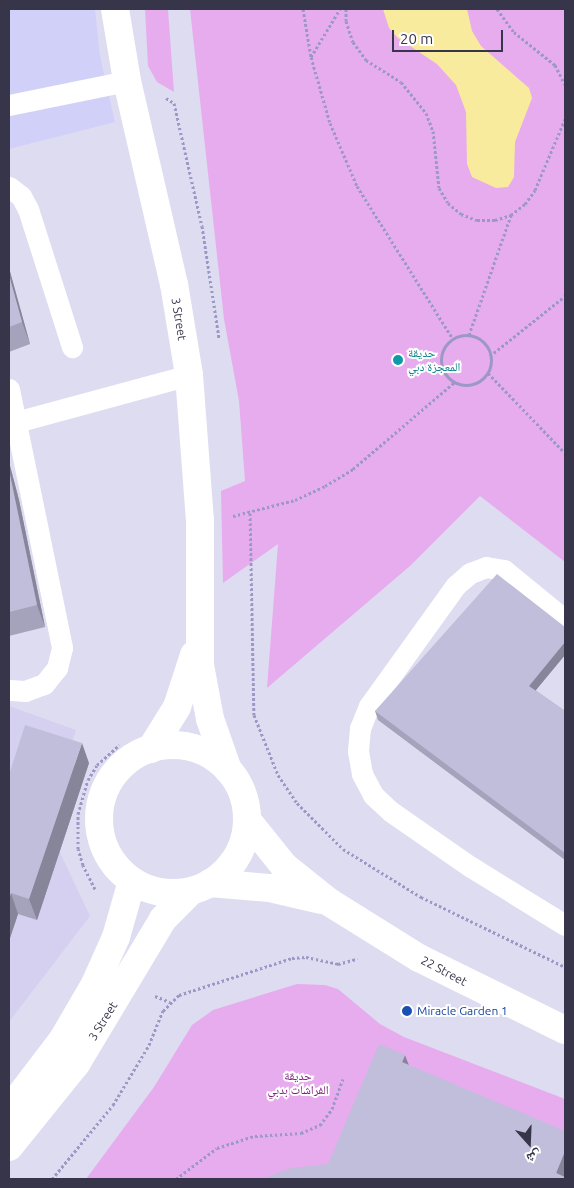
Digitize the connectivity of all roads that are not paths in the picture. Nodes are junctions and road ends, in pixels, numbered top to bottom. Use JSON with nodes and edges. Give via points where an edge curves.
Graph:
{"nodes":[{"id":1,"x":115,"y":9,"type":"edge"},
{"id":2,"x":127,"y":80,"type":"junction"},
{"id":3,"x":9,"y":106,"type":"edge"},
{"id":4,"x":9,"y":187,"type":"edge"},
{"id":5,"x":72,"y":347,"type":"dead end"},
{"id":6,"x":189,"y":375,"type":"junction"},
{"id":7,"x":9,"y":389,"type":"edge"},
{"id":8,"x":16,"y":422,"type":"junction"},
{"id":9,"x":565,"y":620,"type":"edge"},
{"id":10,"x":198,"y":634,"type":"junction"},
{"id":11,"x":9,"y":690,"type":"edge"},
{"id":12,"x":151,"y":749,"type":"junction"},
{"id":13,"x":228,"y":770,"type":"junction"},
{"id":14,"x":248,"y":821,"type":"junction"},
{"id":15,"x":132,"y":881,"type":"junction"},
{"id":16,"x":200,"y":888,"type":"junction"},
{"id":17,"x":329,"y":902,"type":"junction"},
{"id":18,"x":565,"y":924,"type":"edge"},
{"id":19,"x":563,"y":1025,"type":"edge"},
{"id":20,"x":9,"y":1110,"type":"edge"},
{"id":21,"x":9,"y":1147,"type":"edge"}],
"edges":[{"from":1,"to":2,"type":"street","name":"3 Street"},
{"from":2,"to":3,"type":"lane"},
{"from":2,"to":6,"type":"street","name":"3 Street","via":[[174,284]]},
{"from":4,"to":5,"type":"lane","via":[[21,196],[28,209]]},
{"from":6,"to":8,"type":"lane"},
{"from":6,"to":10,"type":"street","name":"3 Street","via":[[200,521]]},
{"from":7,"to":8,"type":"lane"},
{"from":8,"to":11,"type":"lane","via":[[62,648],[57,668],[44,684],[25,691]]},
{"from":9,"to":18,"type":"lane","via":[[504,570],[486,567],[470,573],[456,585],[369,706],[360,728],[358,751],[362,774],[373,794],[390,811],[471,867]]},
{"from":10,"to":12,"type":"street","name":"3 Street","via":[[180,700]]},
{"from":10,"to":13,"type":"street","name":"3 Street","via":[[204,692]]},
{"from":12,"to":13,"type":"street","via":[[193,748],[213,756]]},
{"from":12,"to":15,"type":"street","via":[[124,765],[113,776],[102,797],[99,821],[104,844],[115,864]]},
{"from":13,"to":14,"type":"street","via":[[240,785]]},
{"from":14,"to":16,"type":"street","via":[[242,846],[230,868]]},
{"from":14,"to":17,"type":"street","name":"22 Street","via":[[284,866]]},
{"from":15,"to":16,"type":"street","via":[[150,890],[169,893]]},
{"from":15,"to":20,"type":"street","name":"3 Street","via":[[116,937],[95,984],[63,1039]]},
{"from":16,"to":17,"type":"street","name":"22 Street","via":[[270,888]]},
{"from":16,"to":21,"type":"street","name":"3 Street","via":[[163,919],[76,1064]]},
{"from":17,"to":19,"type":"street","name":"22 Street","via":[[465,982]]}]}
